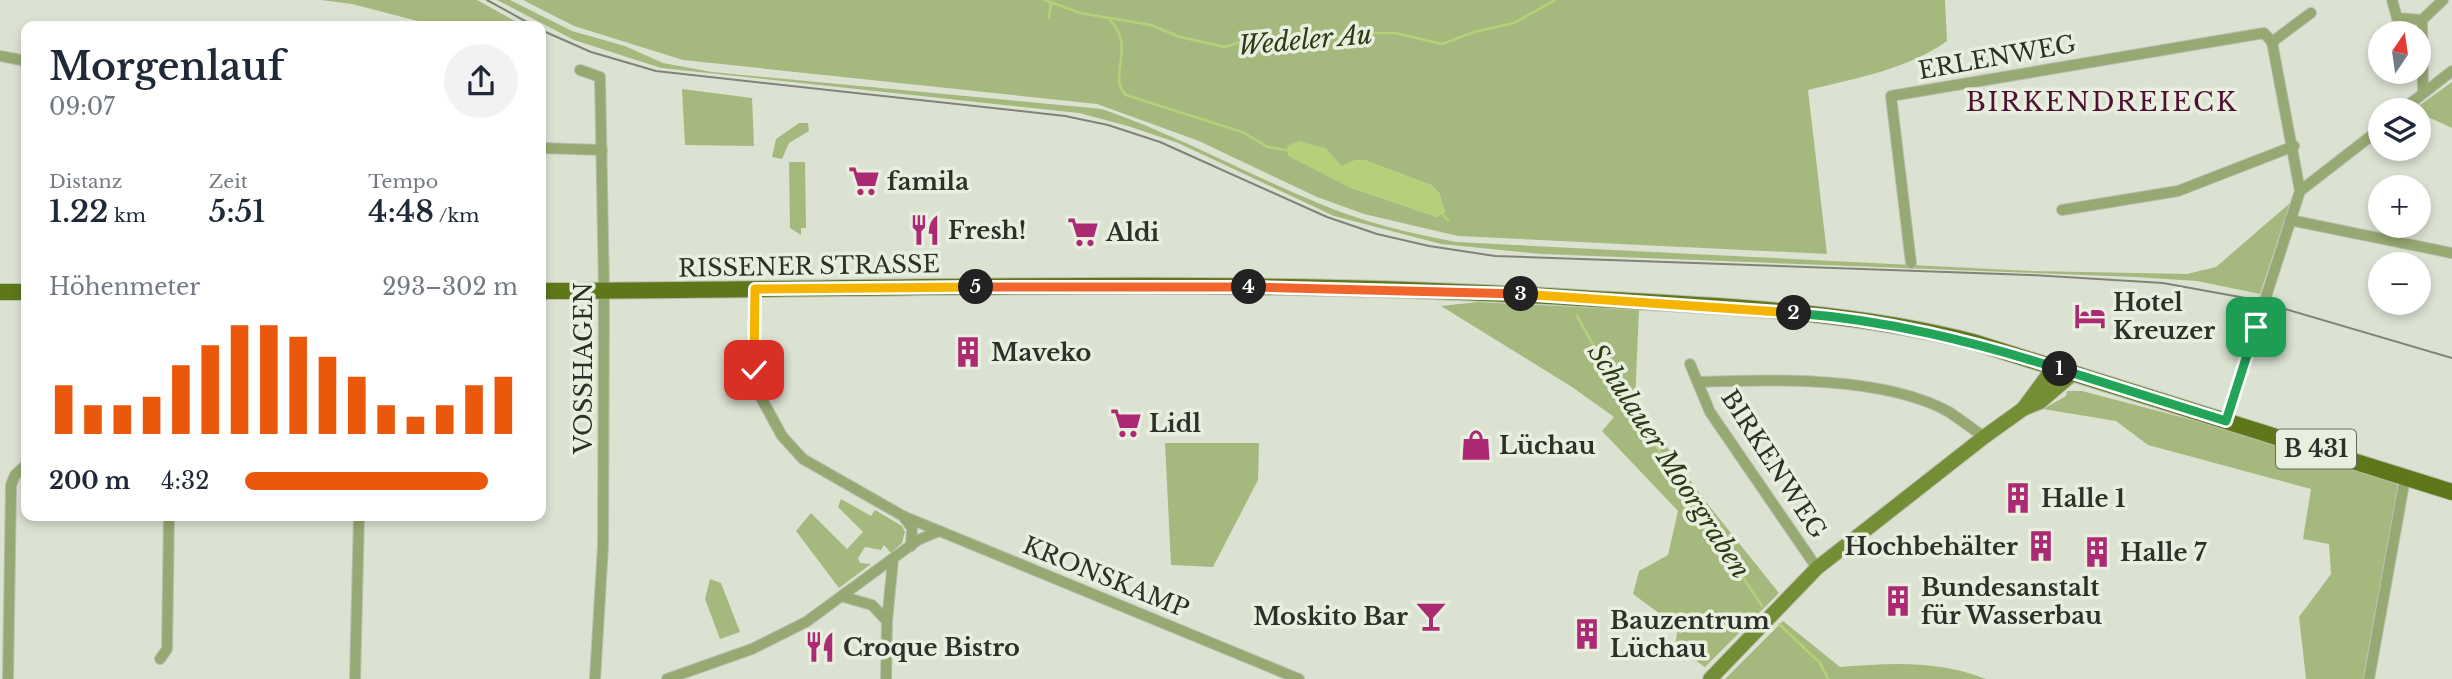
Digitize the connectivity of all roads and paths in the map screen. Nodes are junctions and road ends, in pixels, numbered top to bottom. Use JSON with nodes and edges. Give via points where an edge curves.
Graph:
{"nodes":[{"id":1,"x":2392,"y":0,"type":"edge"},
{"id":2,"x":2443,"y":0,"type":"edge"},
{"id":3,"x":2311,"y":13,"type":"dead end"},
{"id":4,"x":2422,"y":20,"type":"junction"},
{"id":5,"x":2272,"y":42,"type":"junction"},
{"id":6,"x":0,"y":57,"type":"edge"},
{"id":7,"x":21,"y":60,"type":"edge"},
{"id":8,"x":580,"y":69,"type":"dead end"},
{"id":9,"x":2452,"y":71,"type":"edge"},
{"id":10,"x":2423,"y":93,"type":"junction"},
{"id":11,"x":2417,"y":98,"type":"edge"},
{"id":12,"x":2368,"y":138,"type":"edge"},
{"id":13,"x":2294,"y":146,"type":"junction"},
{"id":14,"x":546,"y":148,"type":"edge"},
{"id":15,"x":601,"y":150,"type":"junction"},
{"id":16,"x":2300,"y":191,"type":"junction"},
{"id":17,"x":2062,"y":210,"type":"dead end"},
{"id":18,"x":2290,"y":220,"type":"junction"},
{"id":19,"x":2452,"y":253,"type":"edge"},
{"id":20,"x":1911,"y":263,"type":"dead end"},
{"id":21,"x":755,"y":289,"type":"junction"},
{"id":22,"x":546,"y":291,"type":"edge"},
{"id":23,"x":604,"y":291,"type":"junction"},
{"id":24,"x":0,"y":292,"type":"edge"},
{"id":25,"x":21,"y":292,"type":"edge"},
{"id":26,"x":1689,"y":364,"type":"dead end"},
{"id":27,"x":2054,"y":367,"type":"junction"},
{"id":28,"x":2076,"y":374,"type":"junction"},
{"id":29,"x":1699,"y":382,"type":"junction"},
{"id":30,"x":2023,"y":409,"type":"junction"},
{"id":31,"x":2226,"y":421,"type":"junction"},
{"id":32,"x":1984,"y":437,"type":"junction"},
{"id":33,"x":21,"y":470,"type":"edge"},
{"id":34,"x":2405,"y":478,"type":"junction"},
{"id":35,"x":2452,"y":492,"type":"edge"},
{"id":36,"x":903,"y":516,"type":"junction"},
{"id":37,"x":169,"y":521,"type":"edge"},
{"id":38,"x":359,"y":521,"type":"edge"},
{"id":39,"x":939,"y":531,"type":"junction"},
{"id":40,"x":911,"y":546,"type":"junction"},
{"id":41,"x":893,"y":559,"type":"junction"},
{"id":42,"x":1817,"y":568,"type":"junction"},
{"id":43,"x":844,"y":597,"type":"junction"},
{"id":44,"x":4,"y":605,"type":"edge"},
{"id":45,"x":887,"y":621,"type":"junction"},
{"id":46,"x":160,"y":659,"type":"dead end"},
{"id":47,"x":1285,"y":676,"type":"edge"},
{"id":48,"x":8,"y":679,"type":"edge"},
{"id":49,"x":355,"y":679,"type":"edge"},
{"id":50,"x":595,"y":679,"type":"edge"},
{"id":51,"x":667,"y":679,"type":"edge"},
{"id":52,"x":886,"y":679,"type":"edge"},
{"id":53,"x":1299,"y":679,"type":"edge"},
{"id":54,"x":1710,"y":679,"type":"edge"},
{"id":55,"x":2369,"y":679,"type":"edge"}],
"edges":[{"from":1,"to":4,"type":"street","via":[[2397,18]]},
{"from":2,"to":4,"type":"street"},
{"from":3,"to":5,"type":"street"},
{"from":4,"to":10,"type":"street"},
{"from":5,"to":13,"type":"street"},
{"from":5,"to":20,"type":"street","name":"ERLENWEG","via":[[2264,33],[1891,96]]},
{"from":6,"to":7,"type":"street"},
{"from":8,"to":15,"type":"street","name":"VOSSHAGEN","via":[[600,77]]},
{"from":9,"to":10,"type":"street"},
{"from":10,"to":11,"type":"street"},
{"from":12,"to":16,"type":"street"},
{"from":13,"to":16,"type":"street"},
{"from":13,"to":17,"type":"street","via":[[2178,191]]},
{"from":14,"to":15,"type":"street"},
{"from":15,"to":23,"type":"street","name":"VOSSHAGEN"},
{"from":16,"to":18,"type":"street"},
{"from":18,"to":19,"type":"street"},
{"from":18,"to":31,"type":"street"},
{"from":21,"to":23,"type":"main road","name":"RISSENER STRASSE","number":"B 431"},
{"from":21,"to":27,"type":"main road","name":"RISSENER STRASSE","number":"B 431","via":[[1457,290],[1861,320],[1950,336]]},
{"from":21,"to":36,"type":"street","name":"KRONSKAMP","via":[[754,370],[769,416],[803,459]]},
{"from":22,"to":23,"type":"main road","name":"RISSENER STRASSE","number":"B 431"},
{"from":23,"to":50,"type":"street","name":"VOSSHAGEN","via":[[603,546]]},
{"from":24,"to":25,"type":"main road"},
{"from":26,"to":29,"type":"street","name":"BIRKENWEG"},
{"from":27,"to":28,"type":"main road","name":"RISSENER STRASSE","number":"B 431"},
{"from":27,"to":30,"type":"street"},
{"from":28,"to":30,"type":"street","via":[[2040,402]]},
{"from":28,"to":31,"type":"main road","number":"B 431"},
{"from":29,"to":32,"type":"street","name":"BIRKENWEG","via":[[1803,381],[1877,389],[1947,412]]},
{"from":29,"to":42,"type":"street","name":"BIRKENWEG","via":[[1710,412]]},
{"from":30,"to":32,"type":"street"},
{"from":31,"to":34,"type":"main road","number":"B 431"},
{"from":32,"to":42,"type":"street"},
{"from":33,"to":44,"type":"street","via":[[11,485]]},
{"from":34,"to":35,"type":"main road","number":"B 431"},
{"from":34,"to":55,"type":"street"},
{"from":36,"to":39,"type":"street","name":"KRONSKAMP"},
{"from":36,"to":40,"type":"street","via":[[912,528]]},
{"from":37,"to":46,"type":"street","via":[[167,649]]},
{"from":38,"to":49,"type":"street"},
{"from":39,"to":40,"type":"street"},
{"from":39,"to":47,"type":"street","name":"KRONSKAMP"},
{"from":40,"to":41,"type":"street"},
{"from":41,"to":43,"type":"street"},
{"from":41,"to":45,"type":"street"},
{"from":42,"to":54,"type":"street"},
{"from":43,"to":45,"type":"street","via":[[872,605]]},
{"from":43,"to":51,"type":"street","via":[[769,641]]},
{"from":44,"to":48,"type":"street"},
{"from":45,"to":52,"type":"street"},
{"from":47,"to":53,"type":"street","name":"KRONSKAMP"}]}
